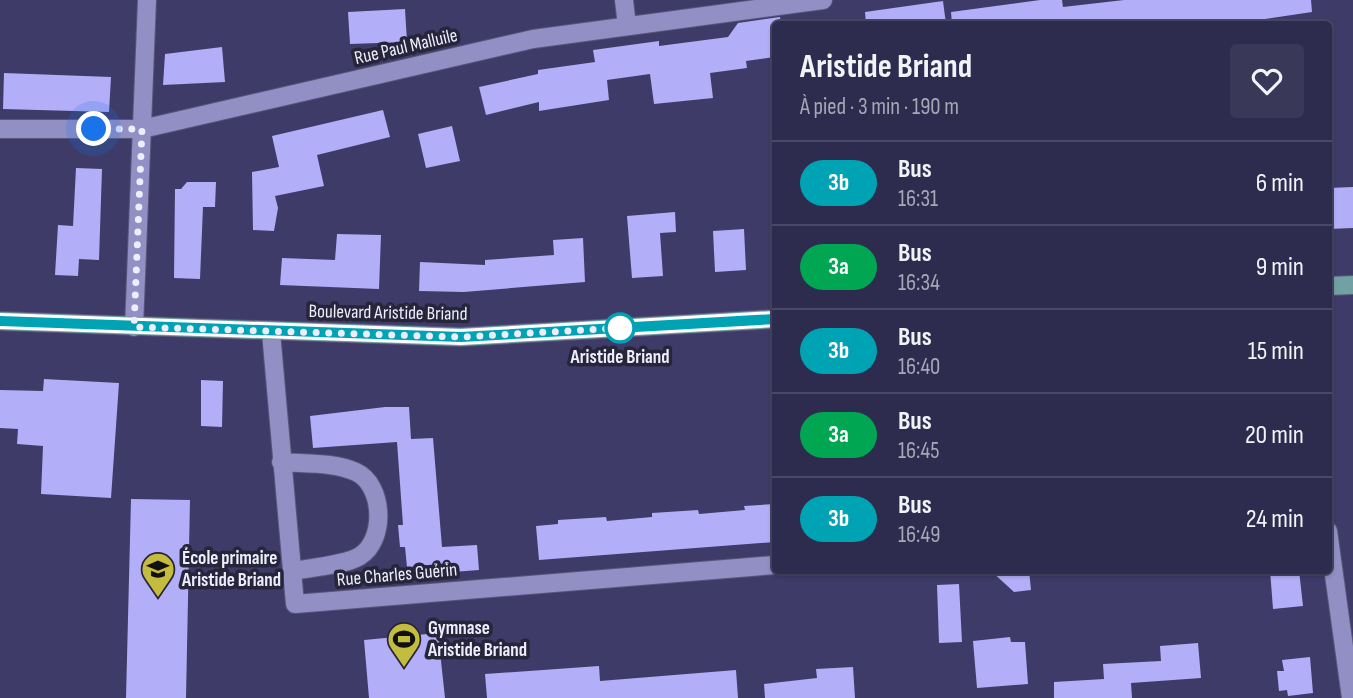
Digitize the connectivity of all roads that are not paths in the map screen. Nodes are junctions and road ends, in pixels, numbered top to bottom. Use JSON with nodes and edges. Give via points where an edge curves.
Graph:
{"nodes":[{"id":1,"x":147,"y":0,"type":"edge"},
{"id":2,"x":624,"y":0,"type":"edge"},
{"id":3,"x":823,"y":0,"type":"edge"},
{"id":4,"x":627,"y":26,"type":"junction"},
{"id":5,"x":0,"y":129,"type":"edge"},
{"id":6,"x":142,"y":129,"type":"junction"},
{"id":7,"x":1353,"y":285,"type":"edge"},
{"id":8,"x":1332,"y":286,"type":"edge"},
{"id":9,"x":772,"y":319,"type":"edge"},
{"id":10,"x":0,"y":321,"type":"edge"},
{"id":11,"x":134,"y":327,"type":"junction"},
{"id":12,"x":271,"y":332,"type":"junction"},
{"id":13,"x":281,"y":462,"type":"junction"},
{"id":14,"x":1332,"y":560,"type":"edge"},
{"id":15,"x":772,"y":565,"type":"edge"},
{"id":16,"x":292,"y":571,"type":"junction"},
{"id":17,"x":1351,"y":698,"type":"edge"}],
"edges":[{"from":1,"to":6,"type":"street"},
{"from":2,"to":4,"type":"street"},
{"from":3,"to":4,"type":"street","name":"Rue Paul Malluile"},
{"from":4,"to":6,"type":"street","name":"Rue Paul Malluile","via":[[533,39]]},
{"from":5,"to":6,"type":"street","name":"Rue Paul Malluile"},
{"from":6,"to":11,"type":"street"},
{"from":7,"to":8,"type":"main road"},
{"from":9,"to":12,"type":"main road","name":"Boulevard Aristide Briand","via":[[461,337]]},
{"from":10,"to":11,"type":"main road","name":"Boulevard Aristide Briand"},
{"from":11,"to":12,"type":"main road","name":"Boulevard Aristide Briand"},
{"from":12,"to":13,"type":"street","name":"Rue Charles Guérin"},
{"from":13,"to":16,"type":"street","name":"Rue Charles Guérin"},
{"from":13,"to":16,"type":"street","via":[[343,467],[358,473],[375,491],[378,505],[372,541],[365,553]]},
{"from":14,"to":17,"type":"street"},
{"from":15,"to":16,"type":"street","name":"Rue Charles Guérin","via":[[295,604]]}]}
